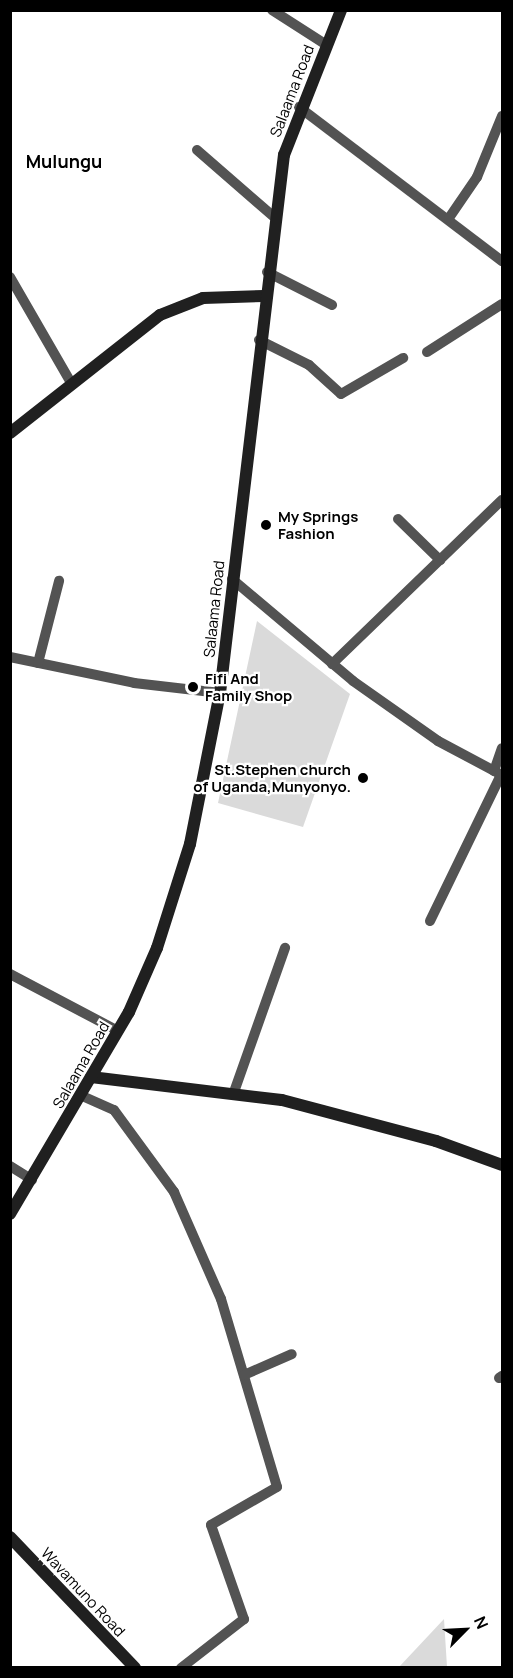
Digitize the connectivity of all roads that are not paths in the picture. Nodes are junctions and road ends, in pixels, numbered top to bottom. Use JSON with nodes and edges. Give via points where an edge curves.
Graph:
{"nodes":[{"id":1,"x":272,"y":10,"type":"edge"},
{"id":2,"x":341,"y":10,"type":"edge"},
{"id":3,"x":325,"y":45,"type":"junction"},
{"id":4,"x":298,"y":107,"type":"junction"},
{"id":5,"x":502,"y":116,"type":"edge"},
{"id":6,"x":197,"y":150,"type":"dead end"},
{"id":7,"x":273,"y":216,"type":"junction"},
{"id":8,"x":449,"y":218,"type":"junction"},
{"id":9,"x":502,"y":261,"type":"edge"},
{"id":10,"x":267,"y":272,"type":"junction"},
{"id":11,"x":10,"y":276,"type":"edge"},
{"id":12,"x":264,"y":296,"type":"junction"},
{"id":13,"x":502,"y":304,"type":"edge"},
{"id":14,"x":332,"y":305,"type":"dead end"},
{"id":15,"x":259,"y":340,"type":"junction"},
{"id":16,"x":427,"y":352,"type":"dead end"},
{"id":17,"x":403,"y":358,"type":"dead end"},
{"id":18,"x":70,"y":381,"type":"junction"},
{"id":19,"x":10,"y":433,"type":"edge"},
{"id":20,"x":502,"y":500,"type":"edge"},
{"id":21,"x":398,"y":519,"type":"dead end"},
{"id":22,"x":440,"y":560,"type":"junction"},
{"id":23,"x":232,"y":579,"type":"junction"},
{"id":24,"x":59,"y":581,"type":"dead end"},
{"id":25,"x":10,"y":657,"type":"edge"},
{"id":26,"x":38,"y":663,"type":"junction"},
{"id":27,"x":332,"y":664,"type":"junction"},
{"id":28,"x":220,"y":693,"type":"junction"},
{"id":29,"x":502,"y":748,"type":"edge"},
{"id":30,"x":499,"y":774,"type":"edge"},
{"id":31,"x":430,"y":921,"type":"dead end"},
{"id":32,"x":285,"y":948,"type":"dead end"},
{"id":33,"x":10,"y":974,"type":"edge"},
{"id":34,"x":118,"y":1032,"type":"junction"},
{"id":35,"x":91,"y":1077,"type":"junction"},
{"id":36,"x":234,"y":1092,"type":"junction"},
{"id":37,"x":80,"y":1095,"type":"junction"},
{"id":38,"x":502,"y":1165,"type":"edge"},
{"id":39,"x":10,"y":1166,"type":"edge"},
{"id":40,"x":32,"y":1180,"type":"junction"},
{"id":41,"x":10,"y":1214,"type":"edge"},
{"id":42,"x":292,"y":1354,"type":"dead end"},
{"id":43,"x":244,"y":1375,"type":"junction"},
{"id":44,"x":10,"y":1537,"type":"edge"},
{"id":45,"x":135,"y":1668,"type":"edge"},
{"id":46,"x":181,"y":1668,"type":"edge"}],
"edges":[{"from":1,"to":3,"type":"street"},
{"from":2,"to":3,"type":"main road","name":"Salaama Road"},
{"from":3,"to":4,"type":"main road","name":"Salaama Road"},
{"from":4,"to":7,"type":"main road","name":"Salaama Road"},
{"from":4,"to":8,"type":"street"},
{"from":5,"to":8,"type":"street","via":[[477,177]]},
{"from":6,"to":7,"type":"street"},
{"from":7,"to":10,"type":"main road","name":"Salaama Road"},
{"from":8,"to":9,"type":"street"},
{"from":10,"to":12,"type":"main road","name":"Salaama Road"},
{"from":10,"to":14,"type":"street"},
{"from":11,"to":18,"type":"street"},
{"from":12,"to":15,"type":"main road","name":"Salaama Road"},
{"from":12,"to":18,"type":"main road","via":[[215,296],[175,308]]},
{"from":13,"to":16,"type":"street"},
{"from":15,"to":17,"type":"street","via":[[309,365],[341,394]]},
{"from":15,"to":23,"type":"main road","name":"Salaama Road"},
{"from":18,"to":19,"type":"main road"},
{"from":20,"to":22,"type":"street"},
{"from":21,"to":22,"type":"street"},
{"from":22,"to":27,"type":"street"},
{"from":23,"to":27,"type":"street"},
{"from":23,"to":28,"type":"main road","name":"Salaama Road"},
{"from":24,"to":26,"type":"street"},
{"from":25,"to":26,"type":"street"},
{"from":26,"to":28,"type":"street","via":[[134,683]]},
{"from":27,"to":30,"type":"street","via":[[438,741]]},
{"from":28,"to":34,"type":"main road","name":"Salaama Road","via":[[176,894]]},
{"from":29,"to":30,"type":"street"},
{"from":30,"to":31,"type":"street"},
{"from":32,"to":36,"type":"street"},
{"from":33,"to":34,"type":"street"},
{"from":34,"to":35,"type":"main road","name":"Salaama Road"},
{"from":35,"to":36,"type":"main road"},
{"from":35,"to":37,"type":"main road","name":"Salaama Road"},
{"from":36,"to":38,"type":"main road","via":[[369,1122]]},
{"from":37,"to":40,"type":"main road","name":"Salaama Road"},
{"from":37,"to":43,"type":"street","via":[[114,1110],[174,1192],[221,1299]]},
{"from":39,"to":40,"type":"street"},
{"from":40,"to":41,"type":"main road","name":"Salaama Road"},
{"from":42,"to":43,"type":"street"},
{"from":43,"to":46,"type":"street","via":[[277,1487],[211,1524],[244,1619]]},
{"from":44,"to":45,"type":"main road","name":"Wavamuno Road"}]}
